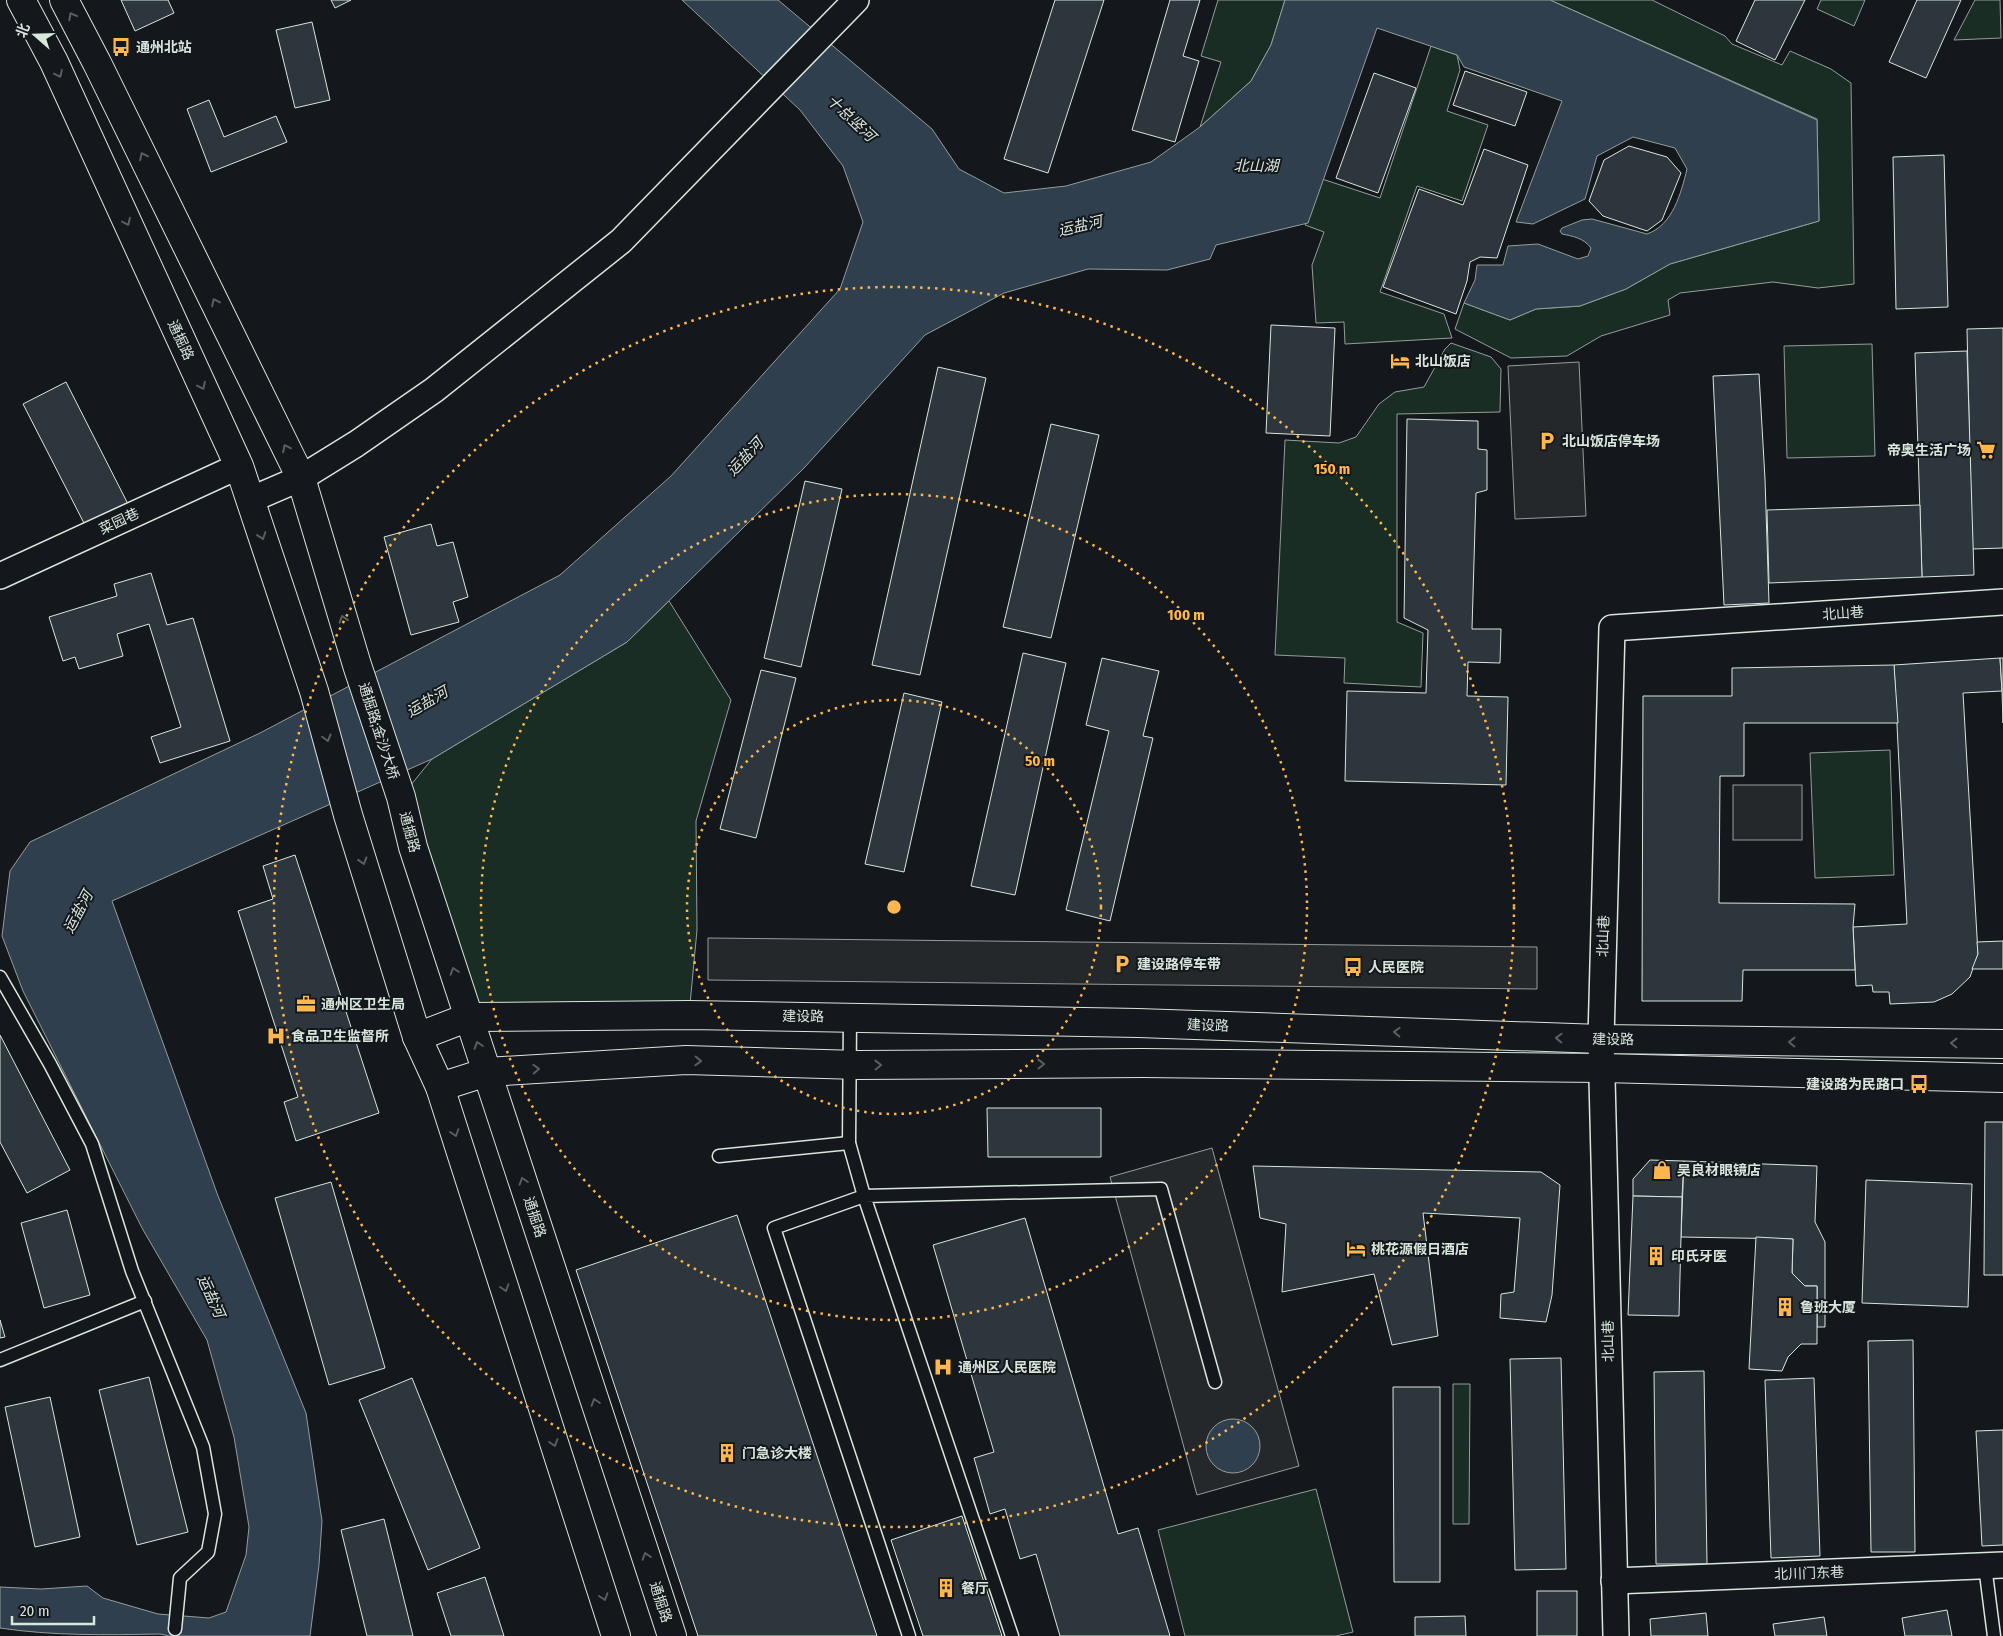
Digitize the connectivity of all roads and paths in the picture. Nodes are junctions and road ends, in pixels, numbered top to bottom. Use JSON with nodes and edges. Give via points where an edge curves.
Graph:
{"nodes":[{"id":1,"x":21,"y":0,"type":"edge"},
{"id":2,"x":64,"y":0,"type":"edge"},
{"id":3,"x":856,"y":0,"type":"edge"},
{"id":4,"x":239,"y":466,"type":"junction"},
{"id":5,"x":301,"y":478,"type":"junction"},
{"id":6,"x":250,"y":500,"type":"junction"},
{"id":7,"x":0,"y":576,"type":"edge"},
{"id":8,"x":2003,"y":602,"type":"edge"},
{"id":9,"x":401,"y":797,"type":"joint"},
{"id":10,"x":0,"y":977,"type":"edge"},
{"id":11,"x":469,"y":1017,"type":"junction"},
{"id":12,"x":850,"y":1017,"type":"junction"},
{"id":13,"x":417,"y":1037,"type":"junction"},
{"id":14,"x":1601,"y":1040,"type":"junction"},
{"id":15,"x":2003,"y":1044,"type":"edge"},
{"id":16,"x":1602,"y":1068,"type":"junction"},
{"id":17,"x":487,"y":1072,"type":"junction"},
{"id":18,"x":2003,"y":1078,"type":"edge"},
{"id":19,"x":440,"y":1087,"type":"junction"},
{"id":20,"x":849,"y":1143,"type":"junction"},
{"id":21,"x":719,"y":1156,"type":"dead end"},
{"id":22,"x":864,"y":1196,"type":"junction"},
{"id":23,"x":145,"y":1301,"type":"junction"},
{"id":24,"x":0,"y":1360,"type":"edge"},
{"id":25,"x":1215,"y":1382,"type":"dead end"},
{"id":26,"x":1994,"y":1565,"type":"edge"},
{"id":27,"x":1614,"y":1581,"type":"junction"},
{"id":28,"x":175,"y":1629,"type":"dead end"},
{"id":29,"x":616,"y":1636,"type":"edge"},
{"id":30,"x":672,"y":1636,"type":"edge"},
{"id":31,"x":909,"y":1636,"type":"edge"},
{"id":32,"x":1012,"y":1636,"type":"edge"},
{"id":33,"x":1616,"y":1636,"type":"edge"},
{"id":34,"x":1994,"y":1636,"type":"edge"}],
"edges":[{"from":1,"to":4,"type":"main road","name":"通掘路","one_way":true,"via":[[54,62]]},
{"from":5,"to":2,"type":"main road","one_way":true},
{"from":3,"to":5,"type":"street","via":[[621,240],[434,390]]},
{"from":4,"to":6,"type":"main road","name":"通掘路"},
{"from":4,"to":7,"type":"street","name":"菜园巷"},
{"from":5,"to":6,"type":"street"},
{"from":9,"to":5,"type":"main road","name":"通掘路;金沙大桥","one_way":true,"via":[[357,665]]},
{"from":6,"to":13,"type":"main road","name":"通掘路","one_way":true,"via":[[314,691],[348,815]]},
{"from":8,"to":14,"type":"street","name":"北山巷","via":[[1612,628]]},
{"from":11,"to":9,"type":"main road","name":"通掘路","one_way":true,"via":[[413,847]]},
{"from":10,"to":23,"type":"lane","via":[[92,1144],[132,1271]]},
{"from":11,"to":12,"type":"main road","name":"建设路","via":[[689,1014]]},
{"from":11,"to":13,"type":"main road","name":"建设路"},
{"from":17,"to":11,"type":"main road","name":"通掘路","one_way":true},
{"from":14,"to":12,"type":"main road","name":"建设路","one_way":true,"via":[[1178,1024]]},
{"from":12,"to":20,"type":"lane"},
{"from":13,"to":19,"type":"main road"},
{"from":15,"to":14,"type":"main road","name":"建设路","one_way":true},
{"from":14,"to":16,"type":"street","name":"北山巷"},
{"from":17,"to":16,"type":"main road","name":"建设路","one_way":true,"via":[[686,1060],[859,1065],[1143,1063]]},
{"from":16,"to":18,"type":"main road","name":"建设路"},
{"from":16,"to":27,"type":"street","name":"北山巷"},
{"from":17,"to":19,"type":"main road","name":"建设路"},
{"from":30,"to":17,"type":"main road","name":"通掘路","one_way":true},
{"from":19,"to":29,"type":"main road","one_way":true},
{"from":20,"to":21,"type":"lane"},
{"from":20,"to":22,"type":"lane"},
{"from":22,"to":25,"type":"lane","via":[[1161,1189]]},
{"from":22,"to":31,"type":"lane","via":[[774,1228]]},
{"from":22,"to":32,"type":"lane"},
{"from":23,"to":24,"type":"lane"},
{"from":23,"to":28,"type":"lane","via":[[203,1447],[216,1514],[208,1552],[180,1578]]},
{"from":26,"to":27,"type":"street","name":"北川门东巷"},
{"from":26,"to":34,"type":"lane"},
{"from":27,"to":33,"type":"street","name":"北山巷"}]}
